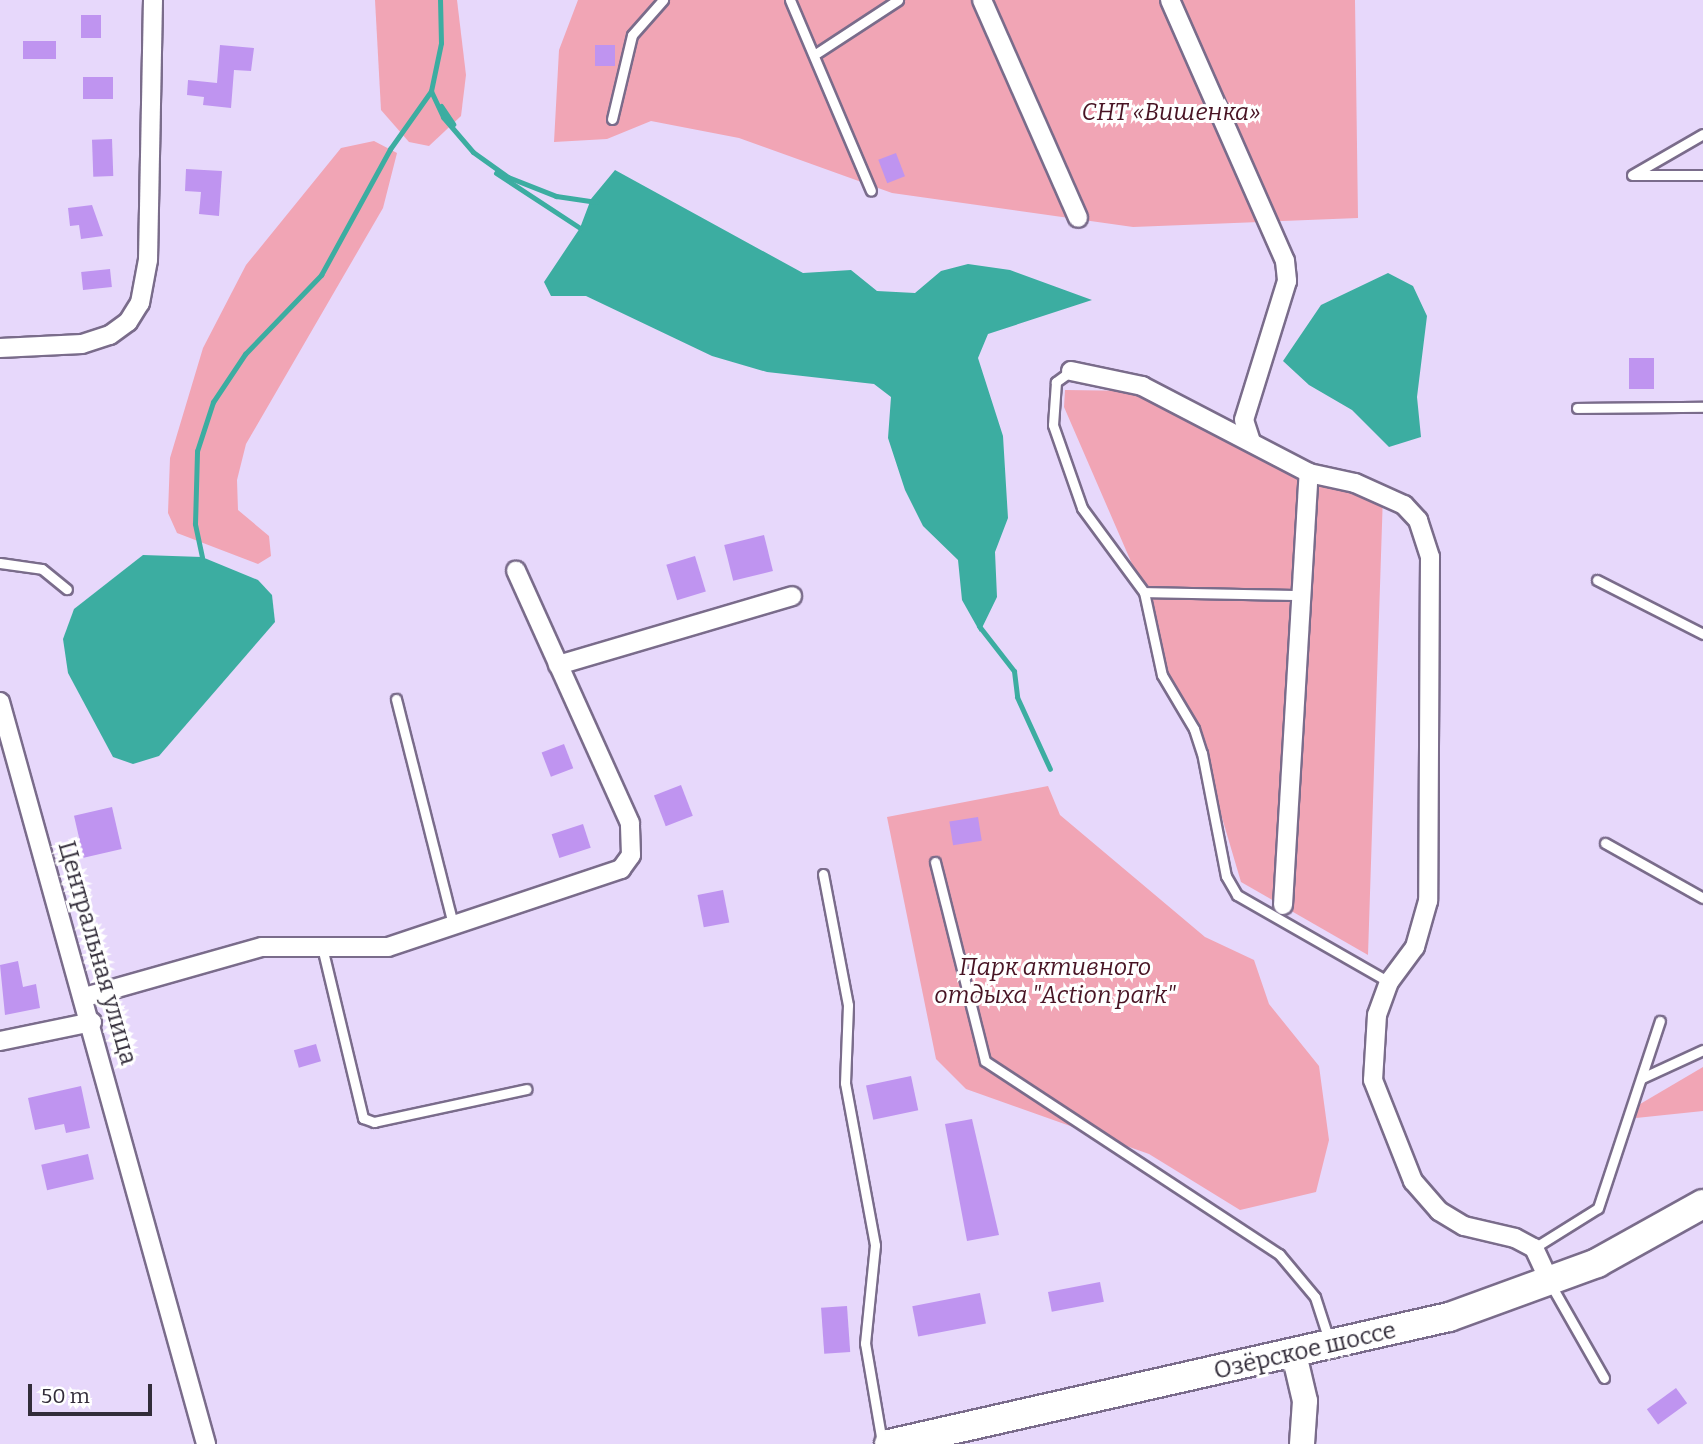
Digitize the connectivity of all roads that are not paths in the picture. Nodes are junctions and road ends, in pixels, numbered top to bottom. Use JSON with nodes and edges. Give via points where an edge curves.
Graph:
{"nodes":[{"id":1,"x":153,"y":0,"type":"edge"},
{"id":2,"x":663,"y":0,"type":"edge"},
{"id":3,"x":790,"y":0,"type":"edge"},
{"id":4,"x":898,"y":0,"type":"edge"},
{"id":5,"x":982,"y":0,"type":"edge"},
{"id":6,"x":1170,"y":0,"type":"edge"},
{"id":7,"x":817,"y":53,"type":"junction"},
{"id":8,"x":612,"y":119,"type":"dead end"},
{"id":9,"x":1703,"y":134,"type":"edge"},
{"id":10,"x":1703,"y":175,"type":"edge"},
{"id":11,"x":871,"y":191,"type":"dead end"},
{"id":12,"x":1078,"y":218,"type":"dead end"},
{"id":13,"x":0,"y":348,"type":"edge"},
{"id":14,"x":1071,"y":371,"type":"joint"},
{"id":15,"x":1703,"y":407,"type":"edge"},
{"id":16,"x":1577,"y":408,"type":"dead end"},
{"id":17,"x":1251,"y":441,"type":"junction"},
{"id":18,"x":1309,"y":473,"type":"junction"},
{"id":19,"x":0,"y":563,"type":"edge"},
{"id":20,"x":516,"y":571,"type":"dead end"},
{"id":21,"x":1597,"y":580,"type":"dead end"},
{"id":22,"x":68,"y":589,"type":"dead end"},
{"id":23,"x":1144,"y":593,"type":"junction"},
{"id":24,"x":792,"y":596,"type":"dead end"},
{"id":25,"x":1304,"y":596,"type":"junction"},
{"id":26,"x":1703,"y":634,"type":"edge"},
{"id":27,"x":558,"y":665,"type":"junction"},
{"id":28,"x":396,"y":699,"type":"dead end"},
{"id":29,"x":0,"y":702,"type":"edge"},
{"id":30,"x":1605,"y":843,"type":"dead end"},
{"id":31,"x":935,"y":862,"type":"dead end"},
{"id":32,"x":824,"y":874,"type":"dead end"},
{"id":33,"x":1703,"y":898,"type":"edge"},
{"id":34,"x":1283,"y":905,"type":"dead end"},
{"id":35,"x":454,"y":928,"type":"junction"},
{"id":36,"x":321,"y":944,"type":"junction"},
{"id":37,"x":1389,"y":982,"type":"junction"},
{"id":38,"x":85,"y":997,"type":"junction"},
{"id":39,"x":1660,"y":1021,"type":"dead end"},
{"id":40,"x":92,"y":1022,"type":"junction"},
{"id":41,"x":0,"y":1041,"type":"edge"},
{"id":42,"x":1703,"y":1050,"type":"edge"},
{"id":43,"x":1642,"y":1078,"type":"junction"},
{"id":44,"x":526,"y":1088,"type":"dead end"},
{"id":45,"x":1703,"y":1204,"type":"edge"},
{"id":46,"x":1534,"y":1248,"type":"junction"},
{"id":47,"x":1550,"y":1283,"type":"junction"},
{"id":48,"x":1330,"y":1345,"type":"junction"},
{"id":49,"x":1294,"y":1354,"type":"junction"},
{"id":50,"x":1604,"y":1378,"type":"dead end"},
{"id":51,"x":206,"y":1444,"type":"edge"},
{"id":52,"x":883,"y":1444,"type":"edge"},
{"id":53,"x":889,"y":1444,"type":"edge"},
{"id":54,"x":1302,"y":1444,"type":"edge"}],
"edges":[{"from":1,"to":13,"type":"street","via":[[148,260],[140,303],[128,322],[110,335],[82,344]]},
{"from":2,"to":8,"type":"lane","via":[[628,45]]},
{"from":3,"to":7,"type":"lane"},
{"from":4,"to":7,"type":"lane"},
{"from":5,"to":12,"type":"street"},
{"from":6,"to":17,"type":"street","via":[[1285,261],[1287,281],[1244,420]]},
{"from":7,"to":11,"type":"lane"},
{"from":9,"to":10,"type":"lane","via":[[1632,175]]},
{"from":14,"to":17,"type":"street","via":[[1142,386]]},
{"from":14,"to":23,"type":"lane","via":[[1056,382],[1053,425],[1082,508]]},
{"from":15,"to":16,"type":"lane"},
{"from":17,"to":18,"type":"street"},
{"from":18,"to":25,"type":"street"},
{"from":18,"to":37,"type":"street","via":[[1355,483],[1404,505],[1427,541],[1428,901],[1415,947]]},
{"from":19,"to":22,"type":"lane","via":[[42,569]]},
{"from":20,"to":27,"type":"street"},
{"from":21,"to":26,"type":"lane"},
{"from":23,"to":25,"type":"lane"},
{"from":23,"to":37,"type":"lane","via":[[1162,675],[1198,741],[1226,876],[1237,895]]},
{"from":24,"to":27,"type":"street"},
{"from":25,"to":34,"type":"street"},
{"from":27,"to":35,"type":"street","via":[[630,823],[631,855],[621,869]]},
{"from":28,"to":35,"type":"lane"},
{"from":29,"to":38,"type":"street","name":"Центральная улица"},
{"from":30,"to":33,"type":"lane"},
{"from":31,"to":48,"type":"lane","via":[[985,1061],[1279,1254],[1315,1297]]},
{"from":32,"to":52,"type":"lane","via":[[848,1005],[845,1083],[875,1245],[865,1343]]},
{"from":35,"to":36,"type":"street","via":[[388,947]]},
{"from":36,"to":38,"type":"street","via":[[262,947]]},
{"from":36,"to":44,"type":"lane","via":[[363,1118],[374,1122]]},
{"from":37,"to":46,"type":"street","via":[[1377,1015],[1373,1080],[1413,1181],[1439,1211],[1464,1226],[1515,1237]]},
{"from":38,"to":40,"type":"street","name":"Центральная улица"},
{"from":39,"to":43,"type":"lane"},
{"from":40,"to":41,"type":"street"},
{"from":40,"to":51,"type":"street","name":"Центральная улица"},
{"from":42,"to":43,"type":"lane"},
{"from":43,"to":46,"type":"lane","via":[[1598,1208]]},
{"from":45,"to":47,"type":"main road","name":"Озёрское шоссе"},
{"from":46,"to":47,"type":"street"},
{"from":47,"to":48,"type":"main road","name":"Озёрское шоссе","via":[[1450,1317]]},
{"from":47,"to":50,"type":"lane"},
{"from":48,"to":49,"type":"main road","name":"Озёрское шоссе"},
{"from":49,"to":53,"type":"main road","name":"Озёрское шоссе"},
{"from":49,"to":54,"type":"main road","via":[[1305,1401]]}]}
